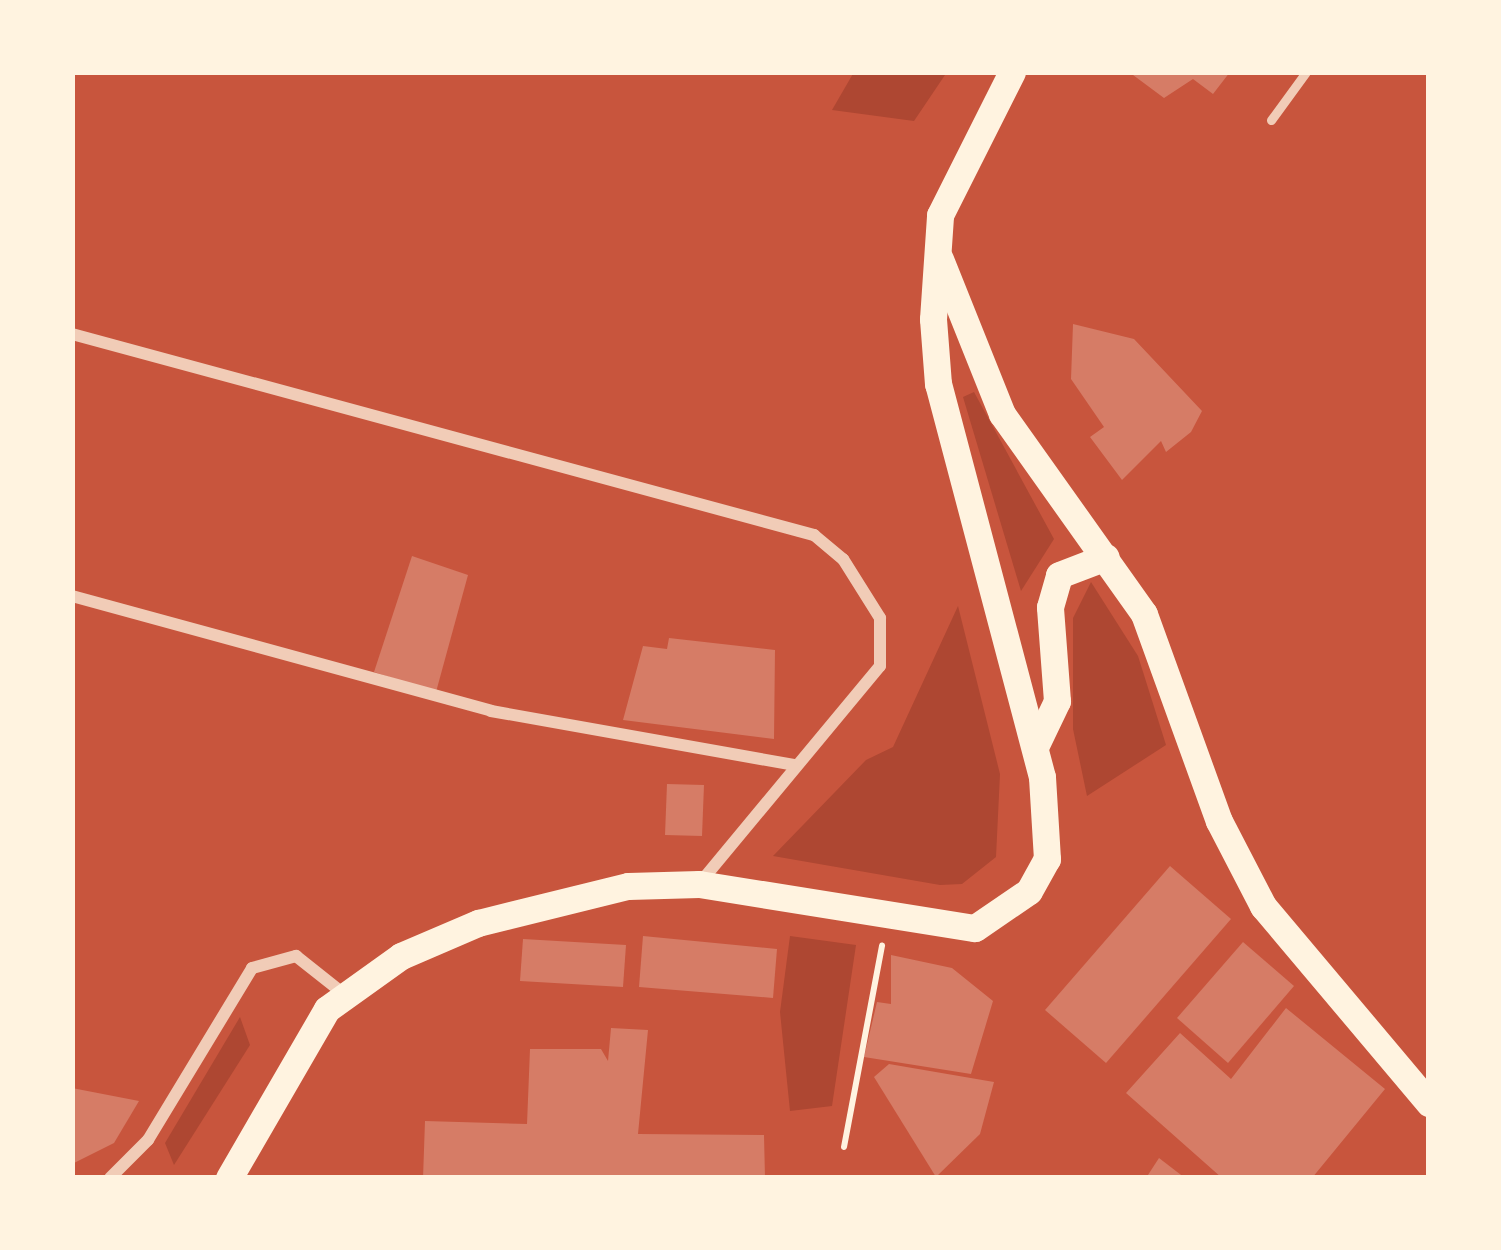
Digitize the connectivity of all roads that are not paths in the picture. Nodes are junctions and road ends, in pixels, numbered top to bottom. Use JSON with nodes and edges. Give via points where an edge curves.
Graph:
{"nodes":[{"id":1,"x":1012,"y":72,"type":"edge"},
{"id":2,"x":1306,"y":72,"type":"edge"},
{"id":3,"x":1271,"y":119,"type":"dead end"},
{"id":4,"x":934,"y":244,"type":"junction"},
{"id":5,"x":72,"y":334,"type":"edge"},
{"id":6,"x":976,"y":355,"type":"junction"},
{"id":7,"x":938,"y":384,"type":"junction"},
{"id":8,"x":1106,"y":556,"type":"junction"},
{"id":9,"x":72,"y":596,"type":"edge"},
{"id":10,"x":1035,"y":747,"type":"junction"},
{"id":11,"x":795,"y":765,"type":"junction"},
{"id":12,"x":699,"y":884,"type":"junction"},
{"id":13,"x":344,"y":994,"type":"junction"},
{"id":14,"x":1429,"y":1103,"type":"edge"},
{"id":15,"x":110,"y":1178,"type":"edge"},
{"id":16,"x":230,"y":1178,"type":"edge"}],
"edges":[{"from":1,"to":4,"type":"main road","via":[[958,163]]},
{"from":2,"to":3,"type":"lane"},
{"from":4,"to":6,"type":"main road"},
{"from":4,"to":7,"type":"main road"},
{"from":5,"to":11,"type":"street","via":[[814,535],[859,579],[886,643],[869,688]]},
{"from":6,"to":7,"type":"main road","via":[[949,354]]},
{"from":6,"to":8,"type":"main road","via":[[1028,458]]},
{"from":7,"to":10,"type":"main road"},
{"from":8,"to":10,"type":"main road","via":[[1059,575],[1050,607],[1057,700]]},
{"from":8,"to":14,"type":"main road","via":[[1160,647],[1220,821],[1263,906]]},
{"from":9,"to":11,"type":"street","via":[[508,716]]},
{"from":10,"to":12,"type":"main road","via":[[1047,859],[1010,912],[975,928]]},
{"from":11,"to":12,"type":"street"},
{"from":12,"to":13,"type":"main road","via":[[628,886],[496,917]]},
{"from":13,"to":15,"type":"street","via":[[296,956],[252,968],[148,1140]]},
{"from":13,"to":16,"type":"main road","via":[[294,1052]]}]}
